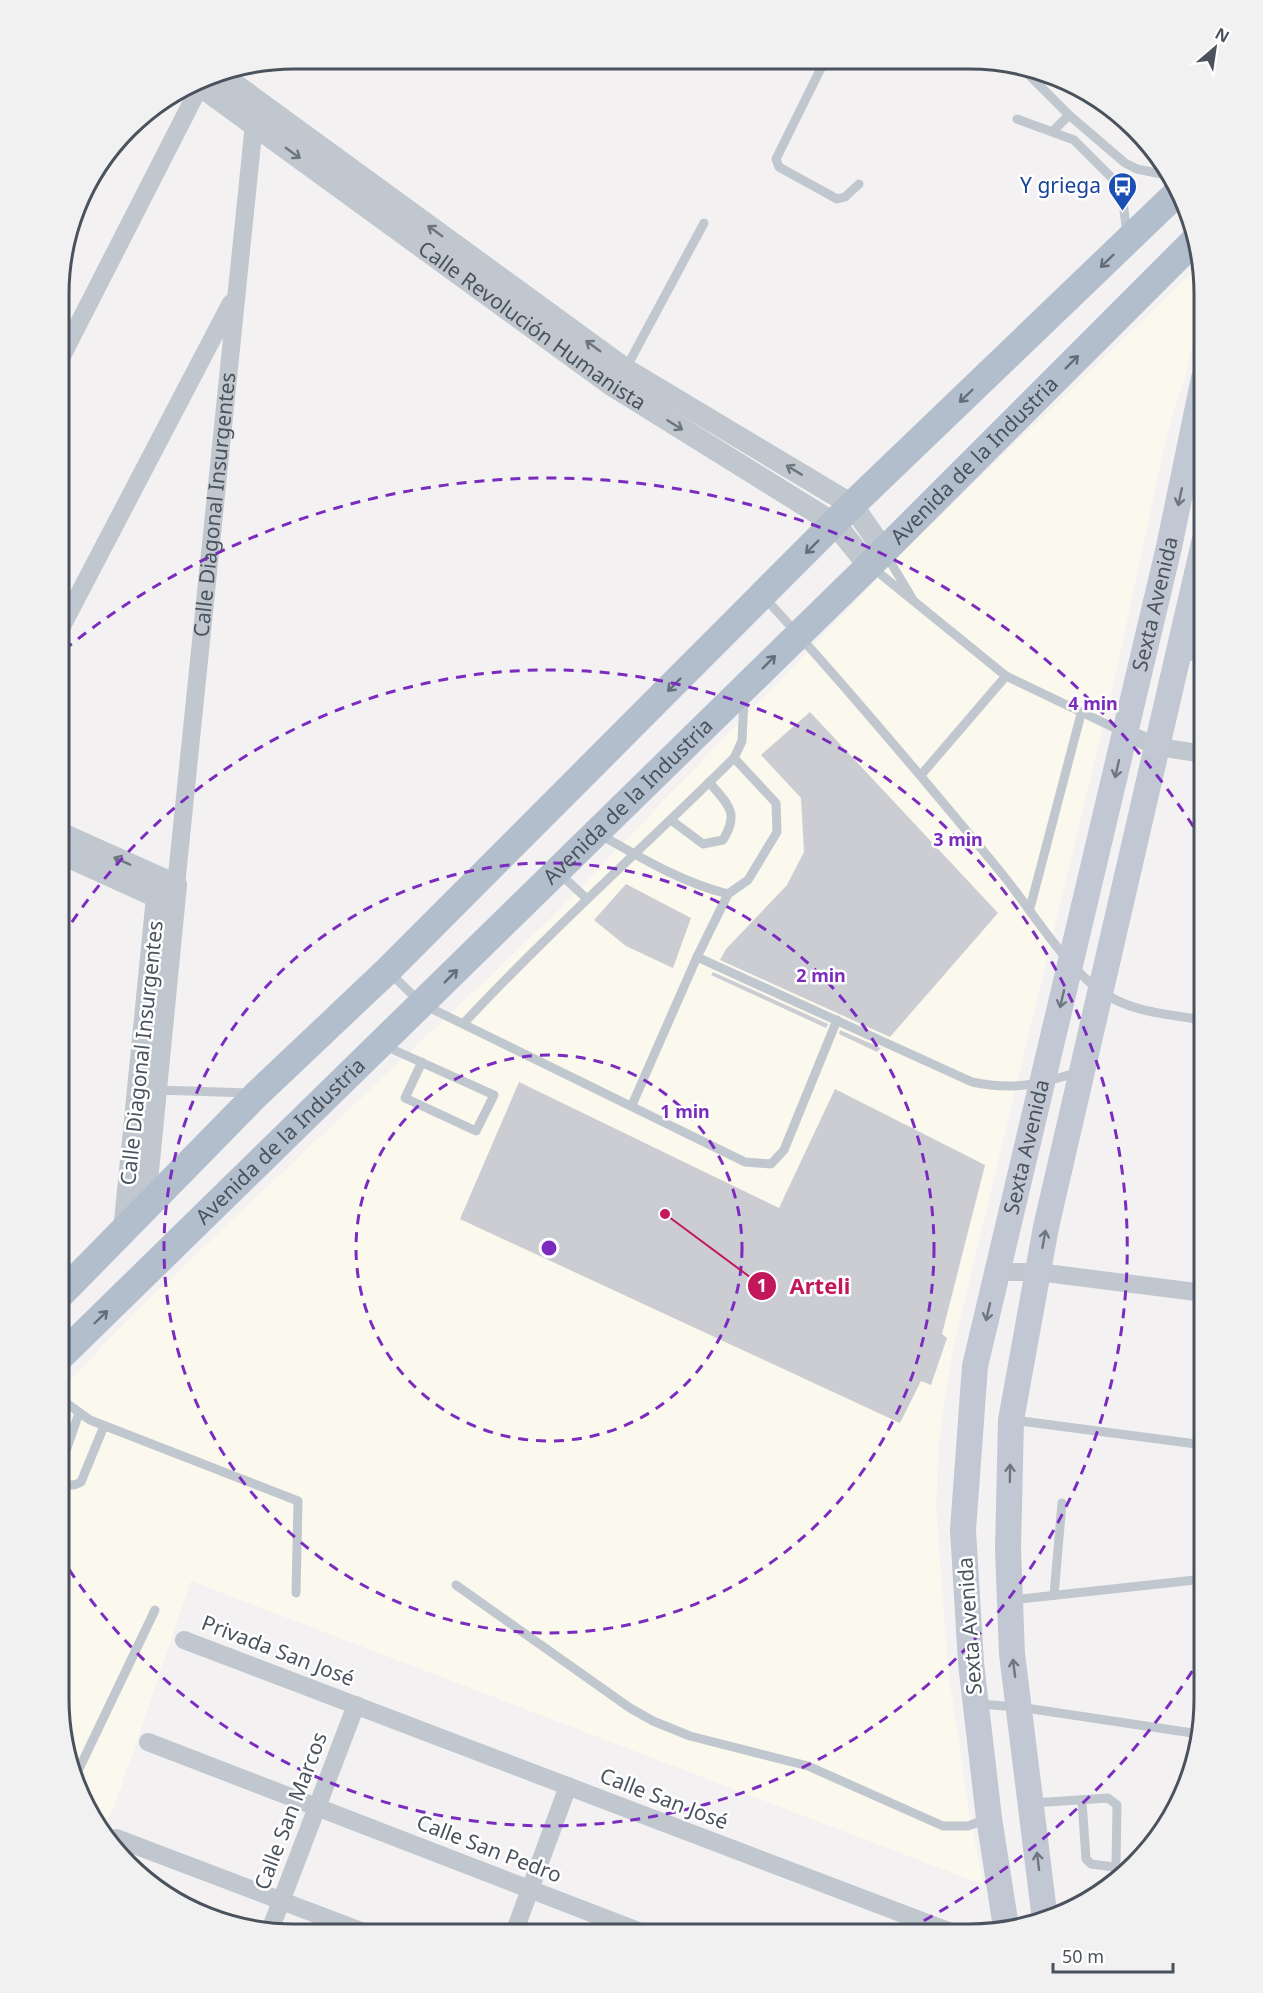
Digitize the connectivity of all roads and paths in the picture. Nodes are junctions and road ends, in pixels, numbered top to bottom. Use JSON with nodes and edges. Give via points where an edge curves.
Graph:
{"nodes":[{"id":1,"x":821,"y":69,"type":"edge"},
{"id":2,"x":227,"y":79,"type":"edge"},
{"id":3,"x":1033,"y":79,"type":"edge"},
{"id":4,"x":204,"y":88,"type":"edge"},
{"id":5,"x":194,"y":92,"type":"edge"},
{"id":6,"x":1069,"y":115,"type":"junction"},
{"id":7,"x":1017,"y":119,"type":"dead end"},
{"id":8,"x":254,"y":124,"type":"junction"},
{"id":9,"x":1053,"y":131,"type":"junction"},
{"id":10,"x":1159,"y":174,"type":"edge"},
{"id":11,"x":859,"y":184,"type":"dead end"},
{"id":12,"x":1172,"y":197,"type":"edge"},
{"id":13,"x":704,"y":223,"type":"dead end"},
{"id":14,"x":1128,"y":240,"type":"junction"},
{"id":15,"x":1189,"y":246,"type":"edge"},
{"id":16,"x":236,"y":294,"type":"junction"},
{"id":17,"x":69,"y":342,"type":"edge"},
{"id":18,"x":619,"y":378,"type":"junction"},
{"id":19,"x":1194,"y":426,"type":"edge"},
{"id":20,"x":844,"y":515,"type":"junction"},
{"id":21,"x":876,"y":557,"type":"junction"},
{"id":22,"x":763,"y":597,"type":"junction"},
{"id":23,"x":917,"y":605,"type":"junction"},
{"id":24,"x":69,"y":613,"type":"edge"},
{"id":25,"x":797,"y":634,"type":"junction"},
{"id":26,"x":1193,"y":650,"type":"edge"},
{"id":27,"x":1006,"y":676,"type":"junction"},
{"id":28,"x":744,"y":687,"type":"junction"},
{"id":29,"x":1081,"y":714,"type":"junction"},
{"id":30,"x":1125,"y":733,"type":"junction"},
{"id":31,"x":1159,"y":747,"type":"junction"},
{"id":32,"x":1194,"y":752,"type":"edge"},
{"id":33,"x":734,"y":758,"type":"junction"},
{"id":34,"x":921,"y":775,"type":"junction"},
{"id":35,"x":710,"y":782,"type":"junction"},
{"id":36,"x":670,"y":820,"type":"junction"},
{"id":37,"x":597,"y":833,"type":"junction"},
{"id":38,"x":69,"y":838,"type":"edge"},
{"id":39,"x":636,"y":855,"type":"junction"},
{"id":40,"x":69,"y":856,"type":"edge"},
{"id":41,"x":557,"y":871,"type":"junction"},
{"id":42,"x":166,"y":891,"type":"junction"},
{"id":43,"x":728,"y":894,"type":"junction"},
{"id":44,"x":586,"y":898,"type":"junction"},
{"id":45,"x":1030,"y":908,"type":"junction"},
{"id":46,"x":697,"y":957,"type":"junction"},
{"id":47,"x":1070,"y":963,"type":"junction"},
{"id":48,"x":388,"y":970,"type":"junction"},
{"id":49,"x":1100,"y":991,"type":"junction"},
{"id":50,"x":422,"y":1004,"type":"junction"},
{"id":51,"x":1194,"y":1018,"type":"edge"},
{"id":52,"x":837,"y":1020,"type":"junction"},
{"id":53,"x":463,"y":1024,"type":"junction"},
{"id":54,"x":382,"y":1044,"type":"junction"},
{"id":55,"x":422,"y":1062,"type":"junction"},
{"id":56,"x":1083,"y":1071,"type":"junction"},
{"id":57,"x":1042,"y":1083,"type":"junction"},
{"id":58,"x":157,"y":1090,"type":"junction"},
{"id":59,"x":256,"y":1094,"type":"junction"},
{"id":60,"x":632,"y":1105,"type":"junction"},
{"id":61,"x":134,"y":1221,"type":"junction"},
{"id":62,"x":998,"y":1272,"type":"junction"},
{"id":63,"x":1038,"y":1272,"type":"junction"},
{"id":64,"x":69,"y":1286,"type":"edge"},
{"id":65,"x":1194,"y":1292,"type":"edge"},
{"id":66,"x":69,"y":1348,"type":"edge"},
{"id":67,"x":69,"y":1406,"type":"edge"},
{"id":68,"x":79,"y":1413,"type":"junction"},
{"id":69,"x":1011,"y":1420,"type":"junction"},
{"id":70,"x":104,"y":1426,"type":"junction"},
{"id":71,"x":69,"y":1442,"type":"edge"},
{"id":72,"x":1194,"y":1444,"type":"edge"},
{"id":73,"x":69,"y":1485,"type":"edge"},
{"id":74,"x":1062,"y":1503,"type":"dead end"},
{"id":75,"x":1194,"y":1580,"type":"edge"},
{"id":76,"x":456,"y":1585,"type":"dead end"},
{"id":77,"x":296,"y":1593,"type":"dead end"},
{"id":78,"x":1054,"y":1595,"type":"junction"},
{"id":79,"x":1010,"y":1600,"type":"junction"},
{"id":80,"x":155,"y":1610,"type":"dead end"},
{"id":81,"x":184,"y":1640,"type":"dead end"},
{"id":82,"x":976,"y":1704,"type":"junction"},
{"id":83,"x":356,"y":1705,"type":"junction"},
{"id":84,"x":1019,"y":1707,"type":"junction"},
{"id":85,"x":1191,"y":1733,"type":"edge"},
{"id":86,"x":148,"y":1742,"type":"dead end"},
{"id":87,"x":79,"y":1765,"type":"edge"},
{"id":88,"x":568,"y":1786,"type":"junction"},
{"id":89,"x":1082,"y":1801,"type":"junction"},
{"id":90,"x":1031,"y":1803,"type":"junction"},
{"id":91,"x":316,"y":1807,"type":"junction"},
{"id":92,"x":989,"y":1818,"type":"junction"},
{"id":93,"x":117,"y":1838,"type":"edge"},
{"id":94,"x":530,"y":1889,"type":"junction"},
{"id":95,"x":281,"y":1900,"type":"junction"},
{"id":96,"x":1044,"y":1911,"type":"edge"},
{"id":97,"x":1005,"y":1921,"type":"edge"},
{"id":98,"x":273,"y":1923,"type":"edge"},
{"id":99,"x":343,"y":1924,"type":"edge"},
{"id":100,"x":517,"y":1924,"type":"edge"},
{"id":101,"x":620,"y":1924,"type":"edge"},
{"id":102,"x":930,"y":1924,"type":"edge"}],
"edges":[{"from":1,"to":11,"type":"lane","via":[[776,159],[779,167],[837,199],[846,197]]},
{"from":18,"to":2,"type":"street","name":"Calle Revolución Humanista","one_way":true},
{"from":3,"to":6,"type":"lane"},
{"from":4,"to":8,"type":"street","name":"Calle Revolución Humanista"},
{"from":5,"to":17,"type":"street"},
{"from":6,"to":9,"type":"lane"},
{"from":6,"to":10,"type":"lane","via":[[1125,163]]},
{"from":7,"to":9,"type":"lane"},
{"from":8,"to":16,"type":"street","name":"Calle Diagonal Insurgentes"},
{"from":8,"to":18,"type":"street","name":"Calle Revolución Humanista","one_way":true},
{"from":9,"to":14,"type":"lane","via":[[1074,140],[1114,180],[1122,194]]},
{"from":12,"to":14,"type":"main road"},
{"from":13,"to":18,"type":"lane"},
{"from":14,"to":20,"type":"main road","one_way":true},
{"from":21,"to":15,"type":"main road","name":"Avenida de la Industria","one_way":true},
{"from":16,"to":24,"type":"street"},
{"from":16,"to":42,"type":"street","name":"Calle Diagonal Insurgentes"},
{"from":18,"to":20,"type":"street","name":"Calle Revolución Humanista"},
{"from":19,"to":30,"type":"main road","name":"Sexta Avenida","one_way":true},
{"from":20,"to":21,"type":"street","name":"Calle Revolución Humanista"},
{"from":20,"to":22,"type":"main road","one_way":true},
{"from":21,"to":23,"type":"lane"},
{"from":21,"to":23,"type":"lane"},
{"from":21,"to":25,"type":"main road","name":"Avenida de la Industria"},
{"from":22,"to":25,"type":"lane"},
{"from":22,"to":48,"type":"main road","one_way":true},
{"from":23,"to":27,"type":"lane"},
{"from":28,"to":25,"type":"main road","name":"Avenida de la Industria","one_way":true},
{"from":25,"to":34,"type":"lane"},
{"from":26,"to":31,"type":"main road","name":"Sexta Avenida"},
{"from":27,"to":29,"type":"lane"},
{"from":27,"to":34,"type":"lane"},
{"from":28,"to":33,"type":"lane","via":[[742,741]]},
{"from":28,"to":37,"type":"main road","name":"Avenida de la Industria"},
{"from":29,"to":30,"type":"lane"},
{"from":29,"to":45,"type":"lane"},
{"from":30,"to":31,"type":"street"},
{"from":30,"to":47,"type":"main road","name":"Sexta Avenida","one_way":true},
{"from":31,"to":32,"type":"street"},
{"from":31,"to":49,"type":"main road","name":"Sexta Avenida"},
{"from":33,"to":35,"type":"lane"},
{"from":33,"to":43,"type":"lane","via":[[776,803],[777,832],[748,880]]},
{"from":34,"to":45,"type":"lane"},
{"from":35,"to":36,"type":"lane"},
{"from":35,"to":36,"type":"lane","via":[[732,810],[732,825],[723,840],[703,844]]},
{"from":36,"to":39,"type":"lane"},
{"from":37,"to":39,"type":"lane"},
{"from":37,"to":41,"type":"main road","name":"Avenida de la Industria"},
{"from":42,"to":38,"type":"street","one_way":true},
{"from":39,"to":43,"type":"lane"},
{"from":39,"to":44,"type":"lane"},
{"from":40,"to":42,"type":"street"},
{"from":41,"to":44,"type":"lane"},
{"from":50,"to":41,"type":"main road","name":"Avenida de la Industria","one_way":true},
{"from":42,"to":58,"type":"street","name":"Calle Diagonal Insurgentes"},
{"from":42,"to":61,"type":"street","name":"Calle Diagonal Insurgentes"},
{"from":43,"to":46,"type":"lane"},
{"from":44,"to":53,"type":"lane"},
{"from":45,"to":47,"type":"lane"},
{"from":46,"to":52,"type":"lane"},
{"from":46,"to":60,"type":"lane"},
{"from":47,"to":49,"type":"lane"},
{"from":47,"to":57,"type":"main road","name":"Sexta Avenida","one_way":true},
{"from":48,"to":50,"type":"lane"},
{"from":48,"to":59,"type":"main road"},
{"from":49,"to":51,"type":"lane","via":[[1130,1008]]},
{"from":49,"to":56,"type":"main road","name":"Sexta Avenida"},
{"from":50,"to":53,"type":"lane"},
{"from":50,"to":54,"type":"main road","name":"Avenida de la Industria"},
{"from":52,"to":57,"type":"lane","via":[[972,1082],[1003,1088]]},
{"from":52,"to":60,"type":"lane","via":[[784,1150],[771,1164],[745,1162]]},
{"from":53,"to":60,"type":"lane"},
{"from":54,"to":55,"type":"lane"},
{"from":66,"to":54,"type":"main road","name":"Avenida de la Industria","one_way":true},
{"from":55,"to":55,"type":"lane","via":[[405,1098],[476,1131],[494,1095]]},
{"from":56,"to":57,"type":"lane"},
{"from":63,"to":56,"type":"main road","name":"Sexta Avenida","one_way":true},
{"from":57,"to":62,"type":"main road","name":"Sexta Avenida"},
{"from":58,"to":59,"type":"lane"},
{"from":58,"to":61,"type":"street","name":"Calle Diagonal Insurgentes"},
{"from":59,"to":61,"type":"main road"},
{"from":61,"to":64,"type":"main road"},
{"from":62,"to":63,"type":"street"},
{"from":62,"to":82,"type":"main road","name":"Sexta Avenida","one_way":true,"via":[[975,1366],[963,1530]]},
{"from":63,"to":65,"type":"street"},
{"from":63,"to":69,"type":"main road","name":"Sexta Avenida"},
{"from":67,"to":68,"type":"lane"},
{"from":68,"to":70,"type":"lane"},
{"from":68,"to":71,"type":"lane"},
{"from":69,"to":72,"type":"lane"},
{"from":79,"to":69,"type":"main road","name":"Sexta Avenida","one_way":true},
{"from":70,"to":73,"type":"lane","via":[[81,1482]]},
{"from":70,"to":77,"type":"lane","via":[[298,1501]]},
{"from":74,"to":78,"type":"lane"},
{"from":75,"to":78,"type":"lane"},
{"from":76,"to":92,"type":"lane","via":[[653,1721],[690,1736],[808,1766],[944,1826],[968,1826]]},
{"from":78,"to":79,"type":"lane"},
{"from":84,"to":79,"type":"main road","name":"Sexta Avenida","one_way":true},
{"from":80,"to":87,"type":"lane"},
{"from":81,"to":83,"type":"street","name":"Privada San José"},
{"from":82,"to":84,"type":"lane"},
{"from":82,"to":92,"type":"main road","name":"Sexta Avenida"},
{"from":83,"to":88,"type":"street","name":"Calle San José"},
{"from":83,"to":91,"type":"street","name":"Calle San Marcos"},
{"from":84,"to":85,"type":"lane"},
{"from":84,"to":90,"type":"main road","name":"Sexta Avenida"},
{"from":86,"to":91,"type":"street","name":"Calle San Pedro"},
{"from":88,"to":94,"type":"street"},
{"from":88,"to":102,"type":"street","name":"Calle San José"},
{"from":89,"to":89,"type":"lane","via":[[1108,1798],[1117,1805],[1114,1867],[1091,1864],[1086,1859]]},
{"from":89,"to":90,"type":"lane"},
{"from":96,"to":90,"type":"main road","name":"Sexta Avenida","one_way":true},
{"from":91,"to":94,"type":"street","name":"Calle San Pedro"},
{"from":91,"to":95,"type":"street","name":"Calle San Marcos"},
{"from":92,"to":97,"type":"main road","name":"Sexta Avenida"},
{"from":93,"to":95,"type":"street"},
{"from":94,"to":100,"type":"street"},
{"from":94,"to":101,"type":"street","name":"Calle San Pedro"},
{"from":95,"to":98,"type":"street","name":"Calle San Marcos"},
{"from":95,"to":99,"type":"street"}]}
